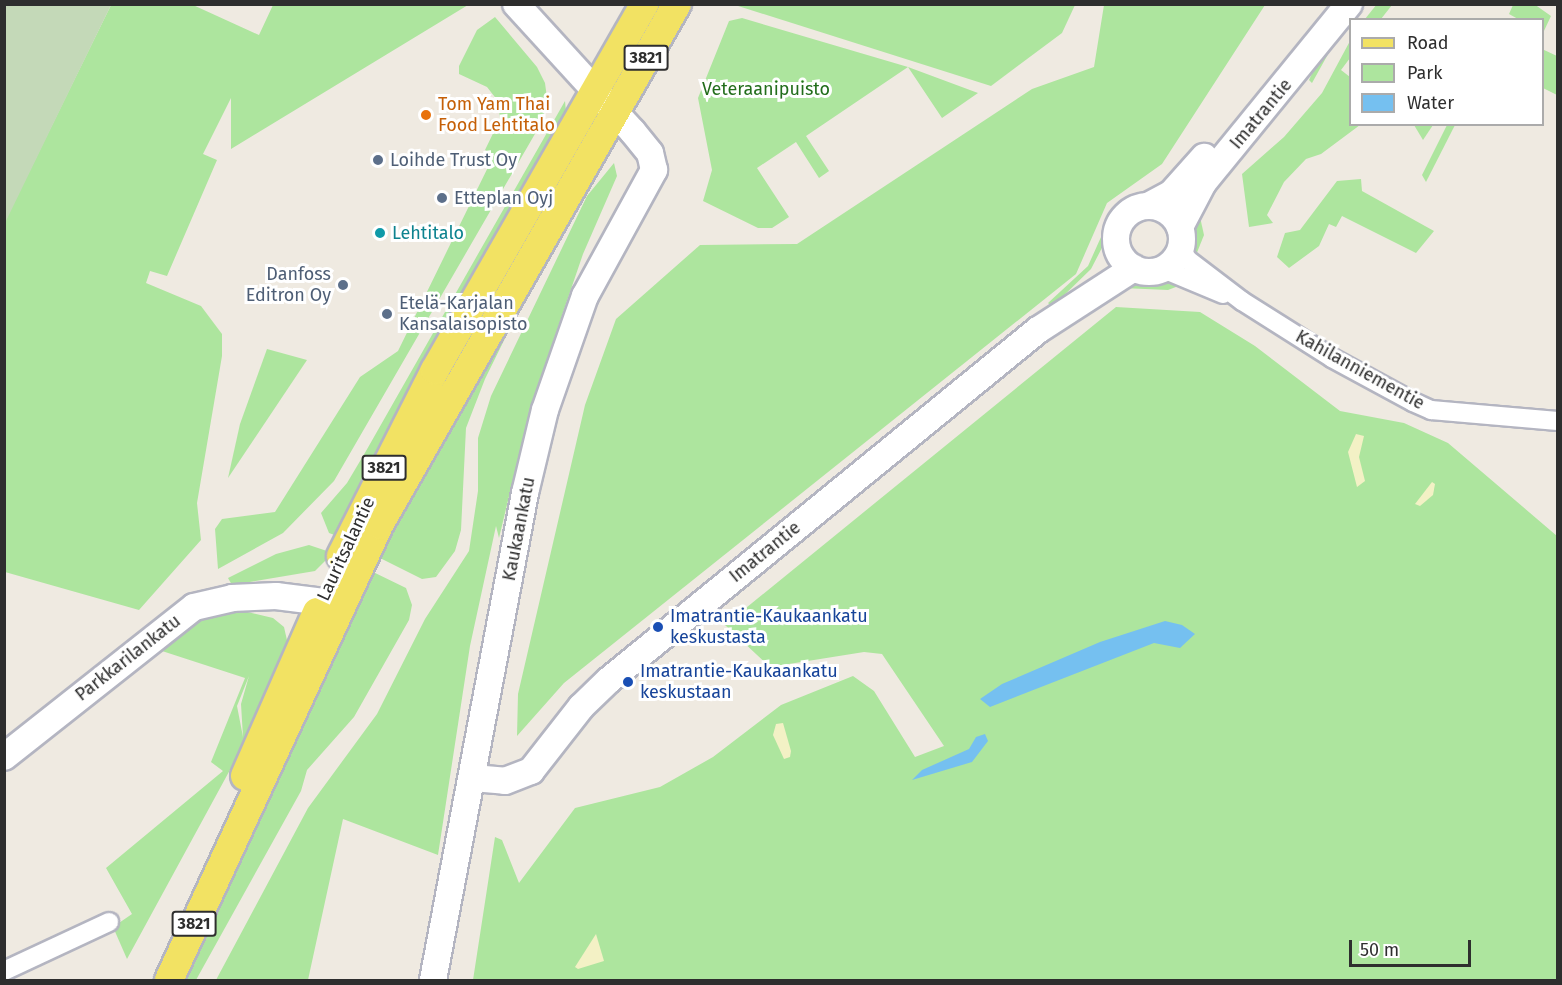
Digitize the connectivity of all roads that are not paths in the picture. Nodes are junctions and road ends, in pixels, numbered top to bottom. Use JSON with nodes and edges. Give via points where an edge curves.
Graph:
{"nodes":[{"id":1,"x":516,"y":4,"type":"edge"},
{"id":2,"x":645,"y":4,"type":"edge"},
{"id":3,"x":677,"y":4,"type":"edge"},
{"id":4,"x":1330,"y":4,"type":"edge"},
{"id":5,"x":1349,"y":4,"type":"edge"},
{"id":6,"x":604,"y":100,"type":"junction"},
{"id":7,"x":1148,"y":206,"type":"junction"},
{"id":8,"x":1180,"y":238,"type":"junction"},
{"id":9,"x":1117,"y":246,"type":"junction"},
{"id":10,"x":1134,"y":268,"type":"junction"},
{"id":11,"x":1163,"y":269,"type":"junction"},
{"id":12,"x":1242,"y":301,"type":"junction"},
{"id":13,"x":1063,"y":311,"type":"junction"},
{"id":14,"x":1557,"y":421,"type":"edge"},
{"id":15,"x":331,"y":603,"type":"junction"},
{"id":16,"x":4,"y":758,"type":"edge"},
{"id":17,"x":472,"y":778,"type":"junction"},
{"id":18,"x":109,"y":922,"type":"dead end"},
{"id":19,"x":4,"y":971,"type":"edge"},
{"id":20,"x":170,"y":981,"type":"edge"},
{"id":21,"x":433,"y":981,"type":"edge"}],
"edges":[{"from":1,"to":6,"type":"street","name":"Kaukaankatu"},
{"from":2,"to":6,"type":"main road","number":"3821"},
{"from":3,"to":6,"type":"main road","number":"3821"},
{"from":4,"to":7,"type":"street","name":"Imatrantie","via":[[1183,181],[1171,194]]},
{"from":5,"to":8,"type":"street","name":"Imatrantie","via":[[1203,183]]},
{"from":6,"to":15,"type":"main road","name":"Lauritsalantie","number":"3821","via":[[401,483]]},
{"from":6,"to":17,"type":"street","name":"Kaukaankatu","via":[[650,153],[654,170],[585,296],[545,410],[525,493]]},
{"from":7,"to":8,"type":"street","via":[[1168,212]]},
{"from":7,"to":9,"type":"street","via":[[1124,219]]},
{"from":8,"to":11,"type":"street"},
{"from":8,"to":12,"type":"street","name":"Kahilanniementie","via":[[1188,260]]},
{"from":9,"to":10,"type":"street"},
{"from":9,"to":13,"type":"street","name":"Imatrantie"},
{"from":10,"to":11,"type":"street","via":[[1148,272]]},
{"from":10,"to":13,"type":"street","name":"Imatrantie"},
{"from":11,"to":12,"type":"street","name":"Kahilanniementie"},
{"from":12,"to":14,"type":"street","name":"Kahilanniementie","via":[[1332,358],[1431,410]]},
{"from":13,"to":17,"type":"street","name":"Imatrantie","via":[[609,680],[581,707],[531,771],[505,781]]},
{"from":15,"to":16,"type":"street","name":"Parkkarilankatu","via":[[276,596],[232,598],[194,607]]},
{"from":15,"to":20,"type":"main road","name":"Lauritsalantie","number":"3821","via":[[260,789],[219,867]]},
{"from":17,"to":21,"type":"street","name":"Kaukaankatu"},
{"from":18,"to":19,"type":"street"}]}
